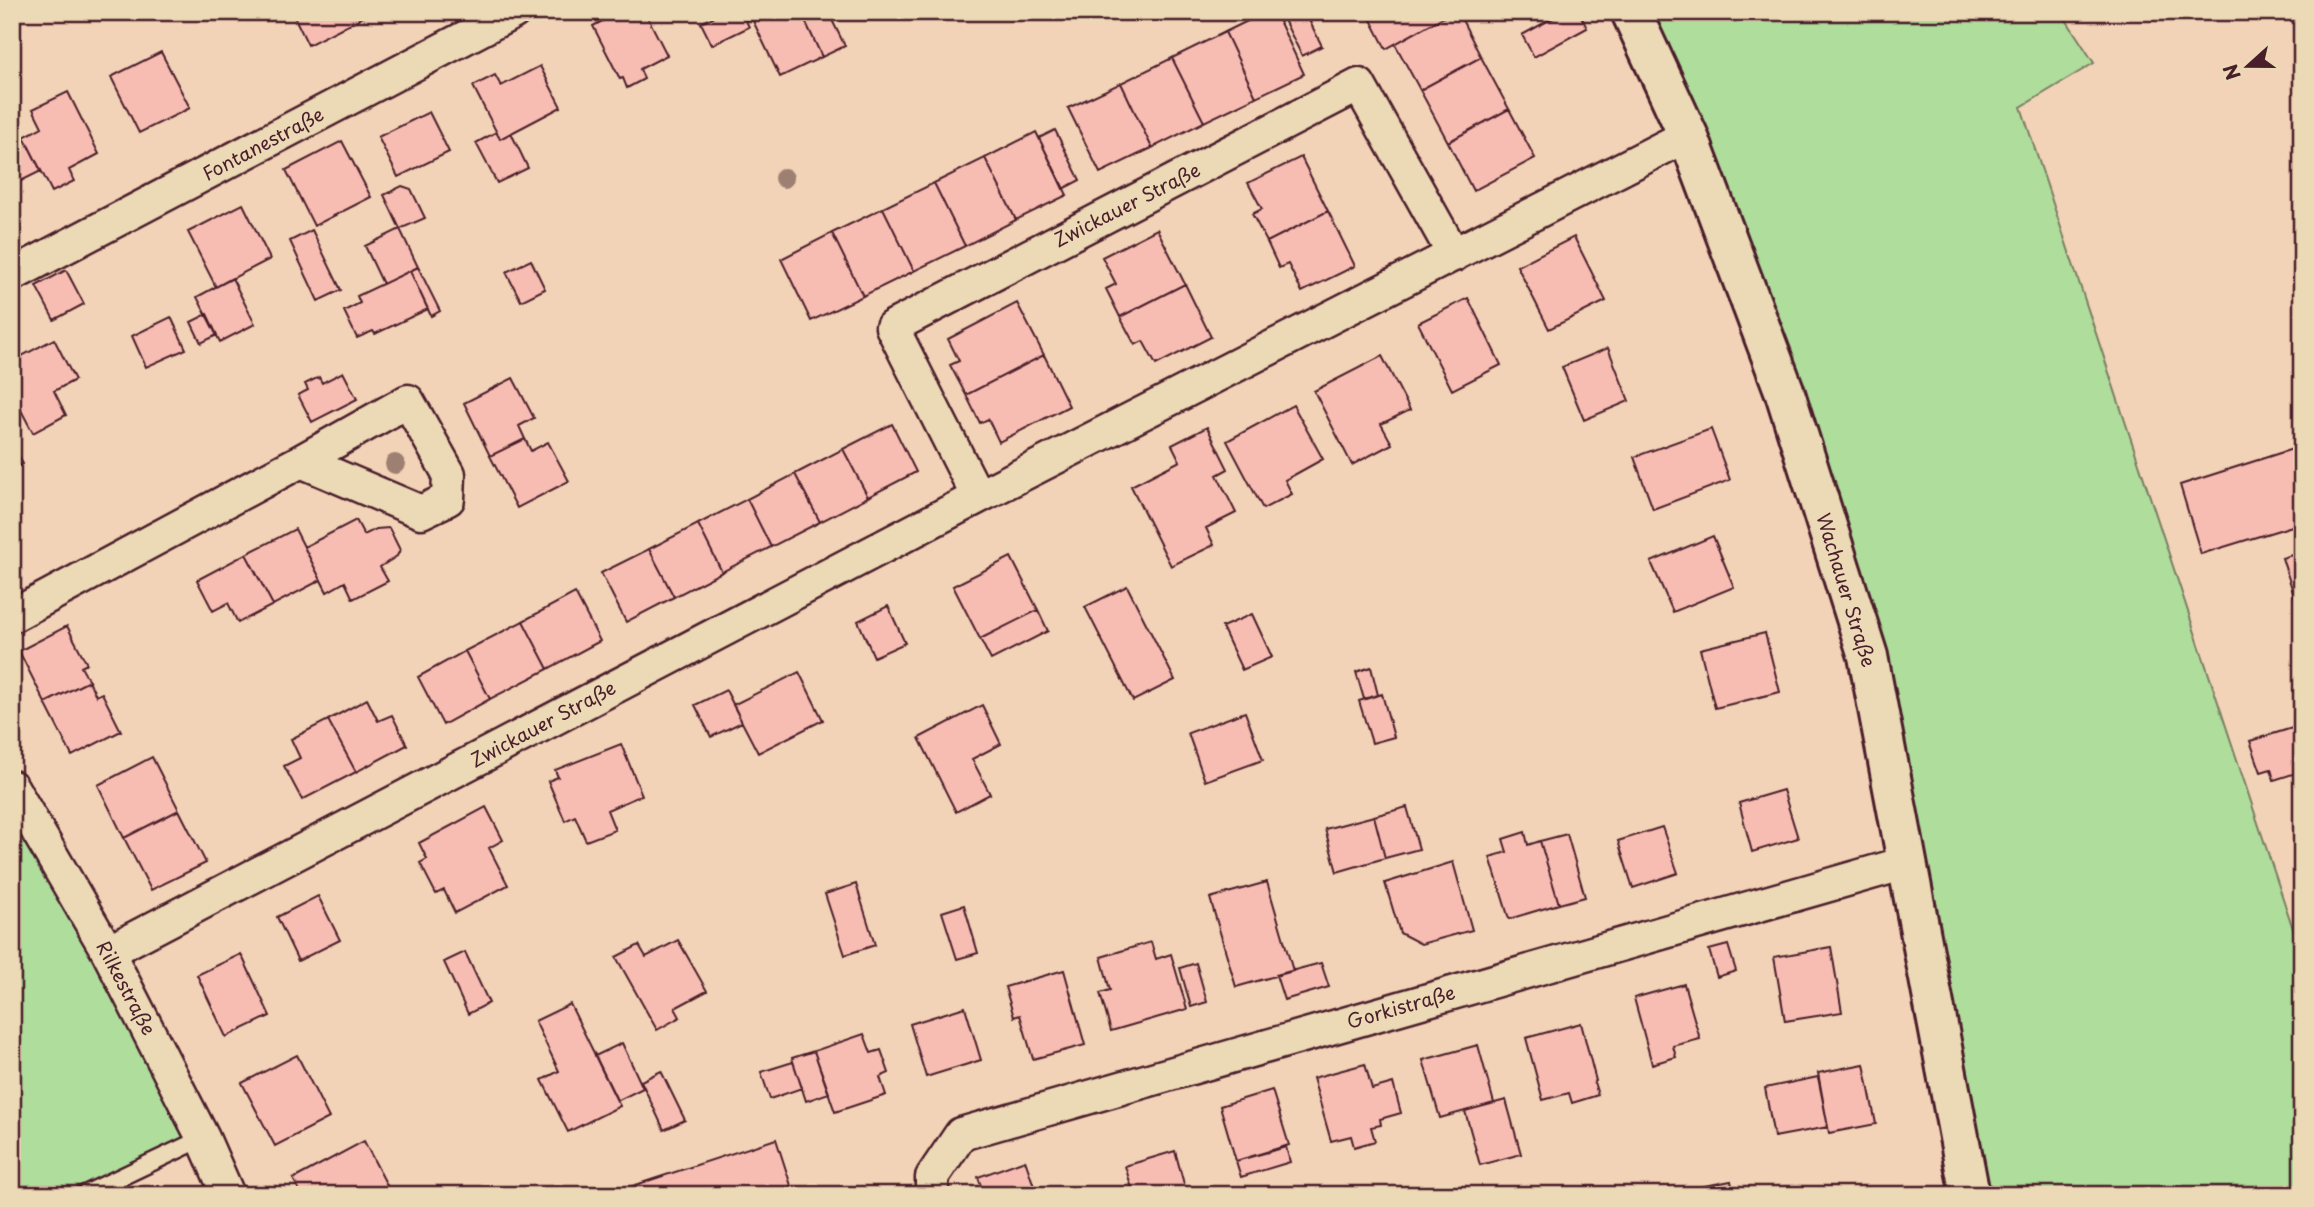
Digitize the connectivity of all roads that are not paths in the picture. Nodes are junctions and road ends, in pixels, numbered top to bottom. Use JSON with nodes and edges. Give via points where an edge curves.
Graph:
{"nodes":[{"id":1,"x":514,"y":12,"type":"edge"},
{"id":2,"x":1631,"y":12,"type":"edge"},
{"id":3,"x":1688,"y":135,"type":"junction"},
{"id":4,"x":1454,"y":255,"type":"junction"},
{"id":5,"x":12,"y":275,"type":"edge"},
{"id":6,"x":301,"y":461,"type":"dead end"},
{"id":7,"x":978,"y":497,"type":"junction"},
{"id":8,"x":12,"y":616,"type":"edge"},
{"id":9,"x":12,"y":787,"type":"edge"},
{"id":10,"x":1909,"y":862,"type":"junction"},
{"id":11,"x":108,"y":951,"type":"junction"},
{"id":12,"x":203,"y":1138,"type":"junction"},
{"id":13,"x":83,"y":1195,"type":"edge"},
{"id":14,"x":228,"y":1195,"type":"edge"},
{"id":15,"x":932,"y":1195,"type":"edge"},
{"id":16,"x":1970,"y":1195,"type":"edge"}],
"edges":[{"from":1,"to":5,"type":"street","name":"Fontanestraße"},
{"from":2,"to":3,"type":"main road","name":"Wachauer Straße"},
{"from":3,"to":4,"type":"street","name":"Zwickauer Straße"},
{"from":3,"to":10,"type":"main road","name":"Wachauer Straße","via":[[1784,390],[1868,656]]},
{"from":4,"to":7,"type":"street","name":"Zwickauer Straße"},
{"from":4,"to":7,"type":"street","name":"Zwickauer Straße","via":[[1359,85],[892,327]]},
{"from":6,"to":8,"type":"street"},
{"from":7,"to":11,"type":"street","name":"Zwickauer Straße"},
{"from":9,"to":11,"type":"street","name":"Rilkestraße"},
{"from":10,"to":15,"type":"street","name":"Gorkistraße","via":[[961,1134],[932,1177]]},
{"from":10,"to":16,"type":"main road","name":"Wachauer Straße"},
{"from":11,"to":12,"type":"street","name":"Rilkestraße"},
{"from":12,"to":13,"type":"lane"},
{"from":12,"to":14,"type":"street","name":"Rilkestraße"}]}
